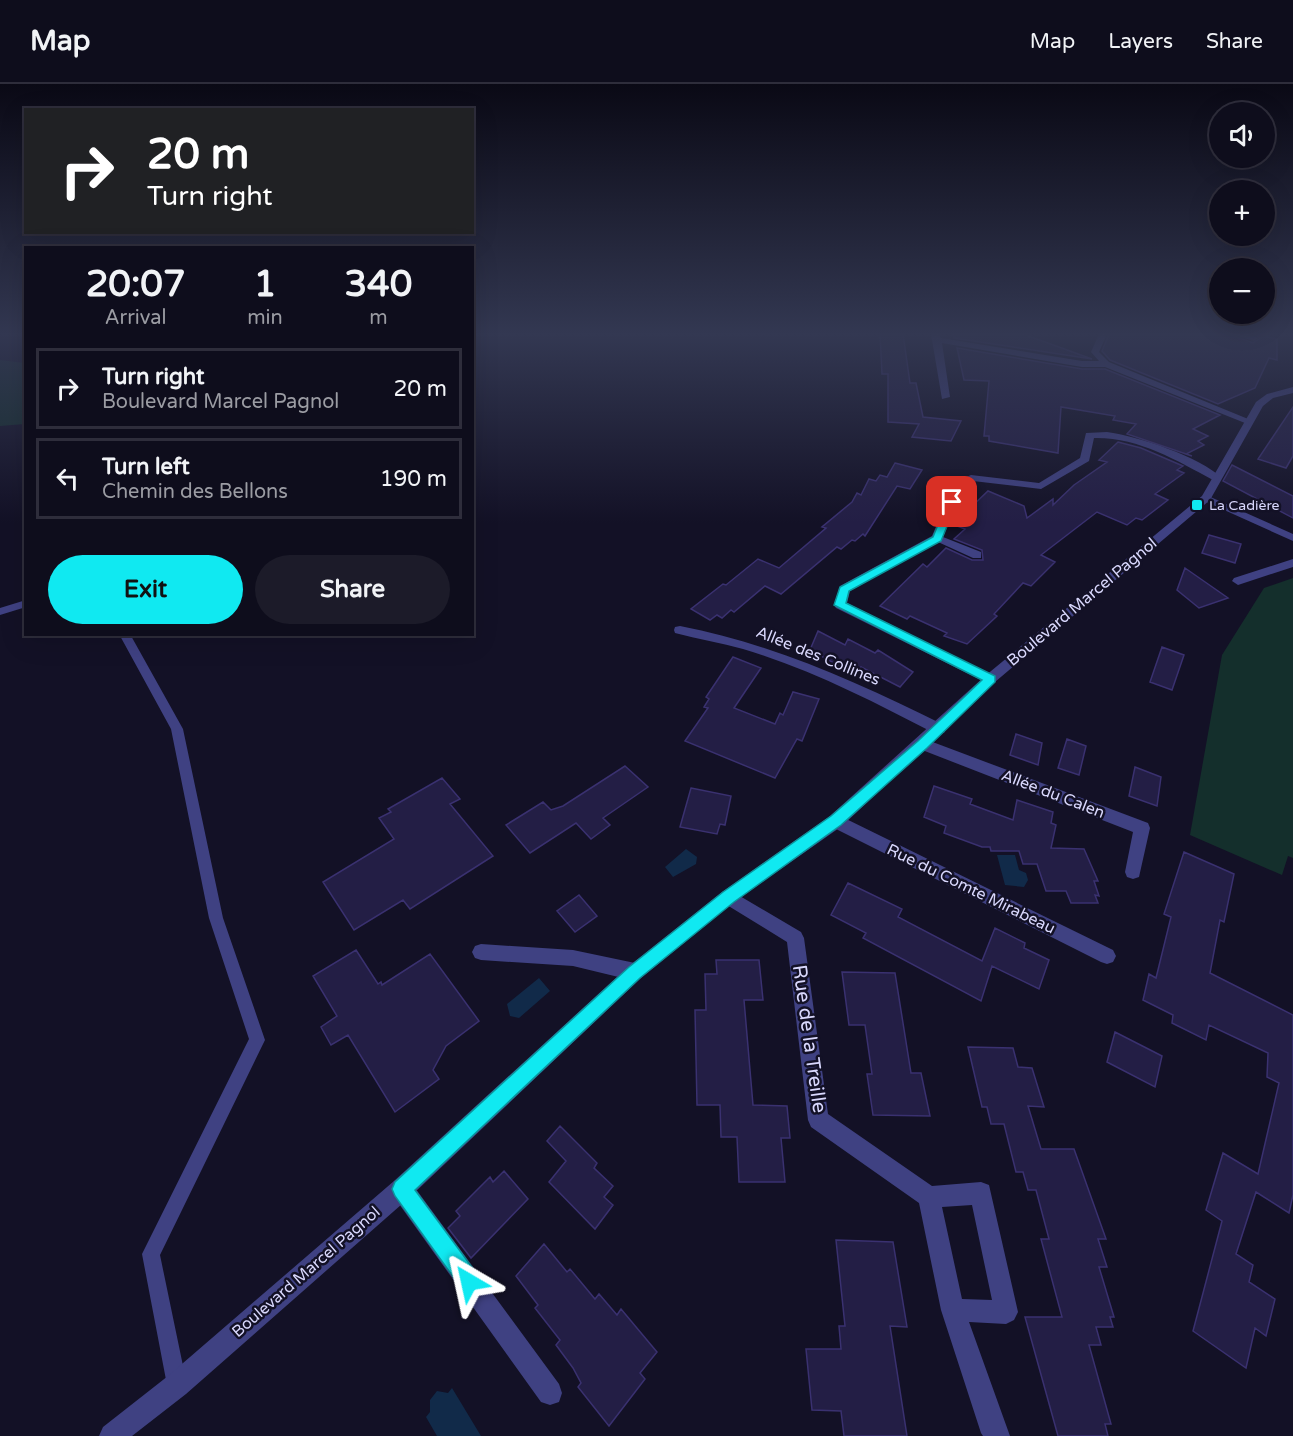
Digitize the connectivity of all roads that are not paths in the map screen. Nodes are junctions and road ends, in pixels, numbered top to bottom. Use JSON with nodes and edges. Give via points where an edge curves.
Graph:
{"nodes":[{"id":1,"x":1188,"y":397,"type":"edge"},
{"id":2,"x":1268,"y":397,"type":"edge"},
{"id":3,"x":1248,"y":421,"type":"junction"},
{"id":4,"x":1217,"y":478,"type":"junction"},
{"id":5,"x":1206,"y":498,"type":"junction"},
{"id":6,"x":937,"y":538,"type":"junction"},
{"id":7,"x":1293,"y":538,"type":"edge"},
{"id":8,"x":978,"y":555,"type":"dead end"},
{"id":9,"x":1293,"y":563,"type":"edge"},
{"id":10,"x":1238,"y":581,"type":"dead end"},
{"id":11,"x":24,"y":604,"type":"edge"},
{"id":12,"x":0,"y":612,"type":"edge"},
{"id":13,"x":680,"y":630,"type":"dead end"},
{"id":14,"x":125,"y":636,"type":"edge"},
{"id":15,"x":990,"y":679,"type":"junction"},
{"id":16,"x":939,"y":729,"type":"junction"},
{"id":17,"x":922,"y":744,"type":"junction"},
{"id":18,"x":836,"y":820,"type":"junction"},
{"id":19,"x":1133,"y":872,"type":"dead end"},
{"id":20,"x":728,"y":897,"type":"junction"},
{"id":21,"x":481,"y":952,"type":"dead end"},
{"id":22,"x":1107,"y":956,"type":"dead end"},
{"id":23,"x":634,"y":972,"type":"junction"},
{"id":24,"x":402,"y":1189,"type":"junction"},
{"id":25,"x":929,"y":1197,"type":"junction"},
{"id":26,"x":953,"y":1310,"type":"junction"},
{"id":27,"x":177,"y":1385,"type":"junction"},
{"id":28,"x":550,"y":1393,"type":"dead end"},
{"id":29,"x":112,"y":1436,"type":"edge"},
{"id":30,"x":997,"y":1436,"type":"edge"}],
"edges":[{"from":1,"to":3,"type":"street"},
{"from":2,"to":3,"type":"street","name":"Boulevard Marcel Pagnol"},
{"from":3,"to":4,"type":"street","name":"Boulevard Marcel Pagnol"},
{"from":4,"to":5,"type":"street","name":"Boulevard Marcel Pagnol"},
{"from":4,"to":6,"type":"street","via":[[1146,442],[1090,435],[1085,459],[1041,486],[971,478],[959,484]]},
{"from":5,"to":7,"type":"street"},
{"from":5,"to":15,"type":"street","name":"Boulevard Marcel Pagnol"},
{"from":6,"to":8,"type":"street"},
{"from":6,"to":15,"type":"street","via":[[844,589],[840,605]]},
{"from":9,"to":10,"type":"street"},
{"from":11,"to":12,"type":"lane"},
{"from":13,"to":16,"type":"street","name":"Allée des Collines","via":[[737,641],[788,660]]},
{"from":14,"to":27,"type":"lane","via":[[177,729],[216,918],[257,1040],[151,1254]]},
{"from":15,"to":16,"type":"street","name":"Boulevard Marcel Pagnol"},
{"from":16,"to":17,"type":"street","name":"Boulevard Marcel Pagnol"},
{"from":17,"to":18,"type":"street","name":"Boulevard Marcel Pagnol"},
{"from":17,"to":19,"type":"street","name":"Allée du Calen","via":[[1142,828]]},
{"from":18,"to":20,"type":"street","name":"Boulevard Marcel Pagnol"},
{"from":18,"to":22,"type":"street","name":"Rue du Comte Mirabeau"},
{"from":20,"to":23,"type":"street","name":"Boulevard Marcel Pagnol"},
{"from":20,"to":25,"type":"street","name":"Rue de la Treille","via":[[795,938],[818,1120]]},
{"from":21,"to":23,"type":"street","via":[[573,958]]},
{"from":23,"to":24,"type":"street","name":"Boulevard Marcel Pagnol"},
{"from":24,"to":27,"type":"street","name":"Boulevard Marcel Pagnol"},
{"from":24,"to":28,"type":"street"},
{"from":25,"to":26,"type":"street"},
{"from":25,"to":26,"type":"street","via":[[981,1193],[1006,1312]]},
{"from":26,"to":30,"type":"street"},
{"from":27,"to":29,"type":"street","name":"Boulevard Marcel Pagnol"}]}
